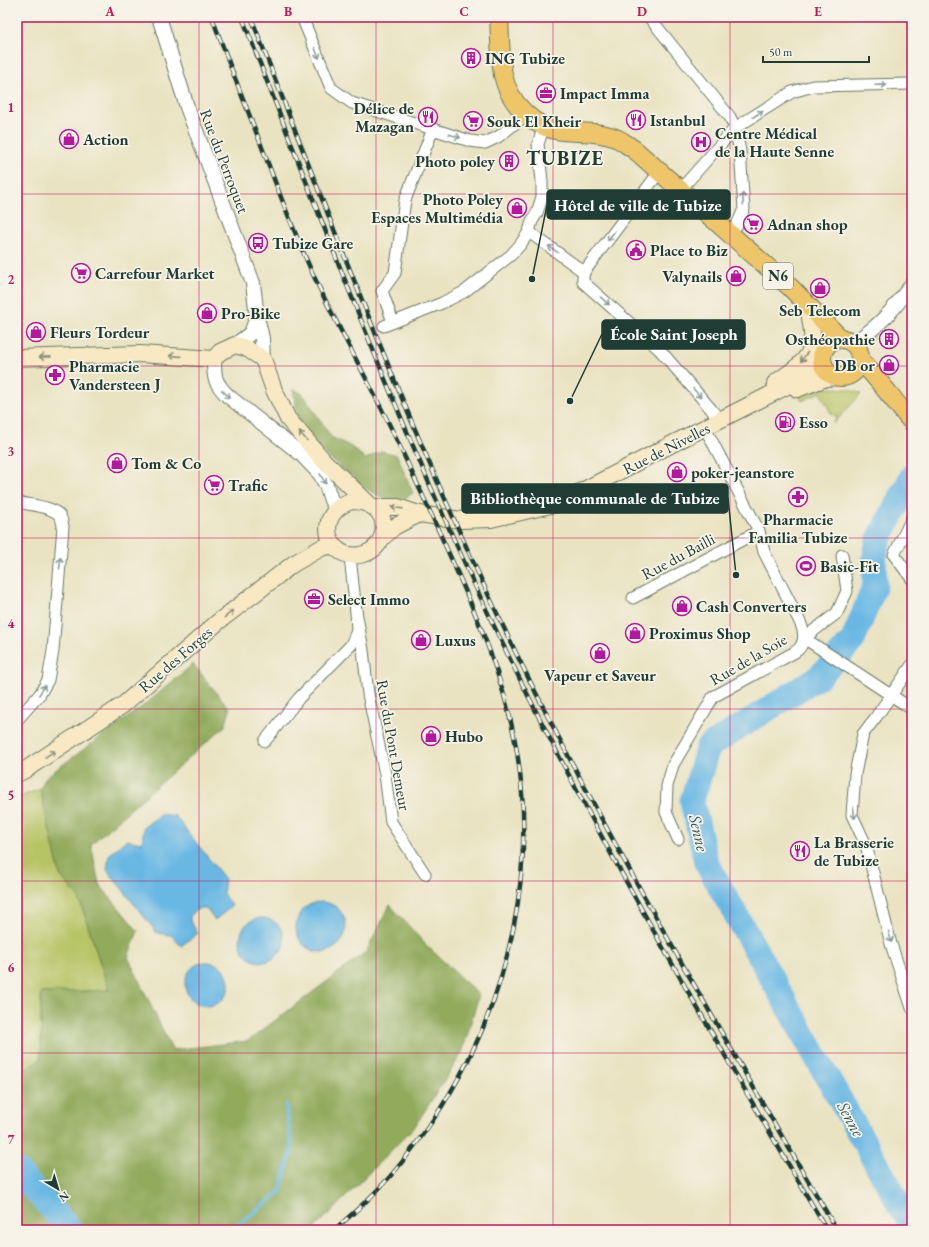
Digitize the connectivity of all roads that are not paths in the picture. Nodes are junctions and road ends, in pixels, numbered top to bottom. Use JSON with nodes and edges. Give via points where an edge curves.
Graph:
{"nodes":[{"id":1,"x":159,"y":17,"type":"edge"},
{"id":2,"x":302,"y":17,"type":"edge"},
{"id":3,"x":499,"y":17,"type":"edge"},
{"id":4,"x":649,"y":17,"type":"edge"},
{"id":5,"x":912,"y":84,"type":"edge"},
{"id":6,"x":526,"y":115,"type":"junction"},
{"id":7,"x":544,"y":126,"type":"junction"},
{"id":8,"x":735,"y":128,"type":"junction"},
{"id":9,"x":433,"y":129,"type":"junction"},
{"id":10,"x":660,"y":171,"type":"junction"},
{"id":11,"x":681,"y":189,"type":"junction"},
{"id":12,"x":529,"y":232,"type":"junction"},
{"id":13,"x":730,"y":233,"type":"junction"},
{"id":14,"x":584,"y":272,"type":"junction"},
{"id":15,"x":912,"y":284,"type":"edge"},
{"id":16,"x":812,"y":310,"type":"junction"},
{"id":17,"x":257,"y":317,"type":"junction"},
{"id":18,"x":235,"y":345,"type":"junction"},
{"id":19,"x":847,"y":356,"type":"junction"},
{"id":20,"x":17,"y":358,"type":"edge"},
{"id":21,"x":214,"y":359,"type":"junction"},
{"id":22,"x":263,"y":359,"type":"junction"},
{"id":23,"x":823,"y":362,"type":"joint"},
{"id":24,"x":772,"y":394,"type":"junction"},
{"id":25,"x":912,"y":422,"type":"edge"},
{"id":26,"x":712,"y":424,"type":"junction"},
{"id":27,"x":17,"y":502,"type":"edge"},
{"id":28,"x":372,"y":505,"type":"junction"},
{"id":29,"x":336,"y":509,"type":"junction"},
{"id":30,"x":419,"y":514,"type":"junction"},
{"id":31,"x":912,"y":518,"type":"edge"},
{"id":32,"x":759,"y":531,"type":"junction"},
{"id":33,"x":381,"y":539,"type":"junction"},
{"id":34,"x":333,"y":545,"type":"junction"},
{"id":35,"x":842,"y":555,"type":"dead end"},
{"id":36,"x":350,"y":557,"type":"junction"},
{"id":37,"x":912,"y":579,"type":"edge"},
{"id":38,"x":633,"y":598,"type":"dead end"},
{"id":39,"x":356,"y":611,"type":"junction"},
{"id":40,"x":804,"y":638,"type":"junction"},
{"id":41,"x":912,"y":665,"type":"edge"},
{"id":42,"x":891,"y":696,"type":"junction"},
{"id":43,"x":912,"y":709,"type":"edge"},
{"id":44,"x":17,"y":720,"type":"edge"},
{"id":45,"x":265,"y":741,"type":"dead end"},
{"id":46,"x":17,"y":774,"type":"edge"},
{"id":47,"x":678,"y":839,"type":"dead end"},
{"id":48,"x":425,"y":874,"type":"dead end"},
{"id":49,"x":912,"y":1008,"type":"edge"}],
"edges":[{"from":1,"to":17,"type":"street","name":"Rue du Perroquet","via":[[187,107],[253,283]]},
{"from":2,"to":9,"type":"street","one_way":true,"via":[[331,88],[352,103]]},
{"from":3,"to":6,"type":"main road","number":"N6","via":[[503,74],[509,91]]},
{"from":4,"to":8,"type":"street","via":[[730,117]]},
{"from":8,"to":5,"type":"street","one_way":true,"via":[[792,92],[813,86]]},
{"from":6,"to":7,"type":"main road","number":"N6"},
{"from":9,"to":6,"type":"street","one_way":true,"via":[[485,143],[498,137]]},
{"from":7,"to":10,"type":"main road","number":"N6","via":[[561,131],[598,133],[619,139]]},
{"from":7,"to":12,"type":"street","via":[[538,144],[542,197]]},
{"from":8,"to":11,"type":"street"},
{"from":13,"to":8,"type":"street","one_way":true,"via":[[737,225],[744,209],[740,151]]},
{"from":9,"to":12,"type":"street","via":[[405,200],[395,274],[382,292],[388,324],[464,292],[511,255]]},
{"from":10,"to":11,"type":"main road","number":"N6"},
{"from":10,"to":14,"type":"street","one_way":true},
{"from":11,"to":13,"type":"main road","number":"N6"},
{"from":14,"to":12,"type":"street","one_way":true},
{"from":13,"to":16,"type":"main road","number":"N6"},
{"from":14,"to":26,"type":"street","name":"Rue de la Soie","one_way":true,"via":[[583,282],[659,349],[711,409]]},
{"from":15,"to":19,"type":"street","via":[[894,309]]},
{"from":16,"to":19,"type":"main road","number":"N6"},
{"from":16,"to":24,"type":"main road","one_way":true,"via":[[812,345],[791,373],[775,383]]},
{"from":17,"to":18,"type":"street","via":[[251,333]]},
{"from":17,"to":22,"type":"street","name":"Rue du Perroquet"},
{"from":18,"to":21,"type":"main road","via":[[220,352]]},
{"from":18,"to":22,"type":"main road","via":[[246,348]]},
{"from":19,"to":23,"type":"main road","via":[[824,350]]},
{"from":19,"to":24,"type":"main road","name":"Rue de Nivelles","via":[[826,378],[793,390]]},
{"from":19,"to":25,"type":"main road"},
{"from":21,"to":20,"type":"main road","one_way":true,"via":[[140,354]]},
{"from":21,"to":29,"type":"street","one_way":true,"via":[[214,378],[218,387],[301,454],[320,474]]},
{"from":28,"to":22,"type":"main road","one_way":true,"via":[[324,461],[288,419]]},
{"from":23,"to":24,"type":"main road","name":"Rue de Nivelles","via":[[808,375]]},
{"from":24,"to":26,"type":"main road","name":"Rue de Nivelles"},
{"from":26,"to":30,"type":"main road","name":"Rue de Nivelles","via":[[559,503],[491,519],[461,520]]},
{"from":26,"to":32,"type":"street","name":"Rue de la Soie"},
{"from":44,"to":27,"type":"street","one_way":true,"via":[[40,694],[48,680],[53,651],[63,526],[56,512]]},
{"from":28,"to":29,"type":"main road","via":[[352,501],[343,503]]},
{"from":30,"to":28,"type":"main road","name":"Rue de Nivelles","one_way":true,"via":[[398,507]]},
{"from":28,"to":33,"type":"main road","via":[[383,522]]},
{"from":29,"to":34,"type":"main road","via":[[330,517],[328,526]]},
{"from":30,"to":33,"type":"main road","via":[[394,527]]},
{"from":31,"to":37,"type":"street","via":[[894,555]]},
{"from":32,"to":38,"type":"street","name":"Rue du Bailli"},
{"from":32,"to":40,"type":"street","name":"Rue de la Soie","via":[[764,552],[800,622]]},
{"from":33,"to":36,"type":"main road","via":[[368,553]]},
{"from":34,"to":36,"type":"main road"},
{"from":46,"to":34,"type":"main road","name":"Rue des Forges","one_way":true,"via":[[123,705],[218,622],[293,564],[321,548]]},
{"from":35,"to":40,"type":"street","name":"Rue de la Soie","via":[[847,591],[837,613]]},
{"from":36,"to":39,"type":"street","name":"Rue du Pont Demeur"},
{"from":39,"to":45,"type":"street","name":"Rue du Pont Demeur","via":[[357,631],[351,645],[299,698]]},
{"from":39,"to":48,"type":"street","name":"Rue du Pont Demeur","via":[[391,822]]},
{"from":40,"to":42,"type":"street"},
{"from":40,"to":47,"type":"street","name":"Rue de la Soie","via":[[802,646],[795,652],[713,697],[673,764],[667,786],[666,812]]},
{"from":41,"to":42,"type":"street"},
{"from":42,"to":43,"type":"street"},
{"from":42,"to":49,"type":"street","one_way":true,"via":[[863,734],[855,774],[852,815],[866,845],[891,944]]}]}
